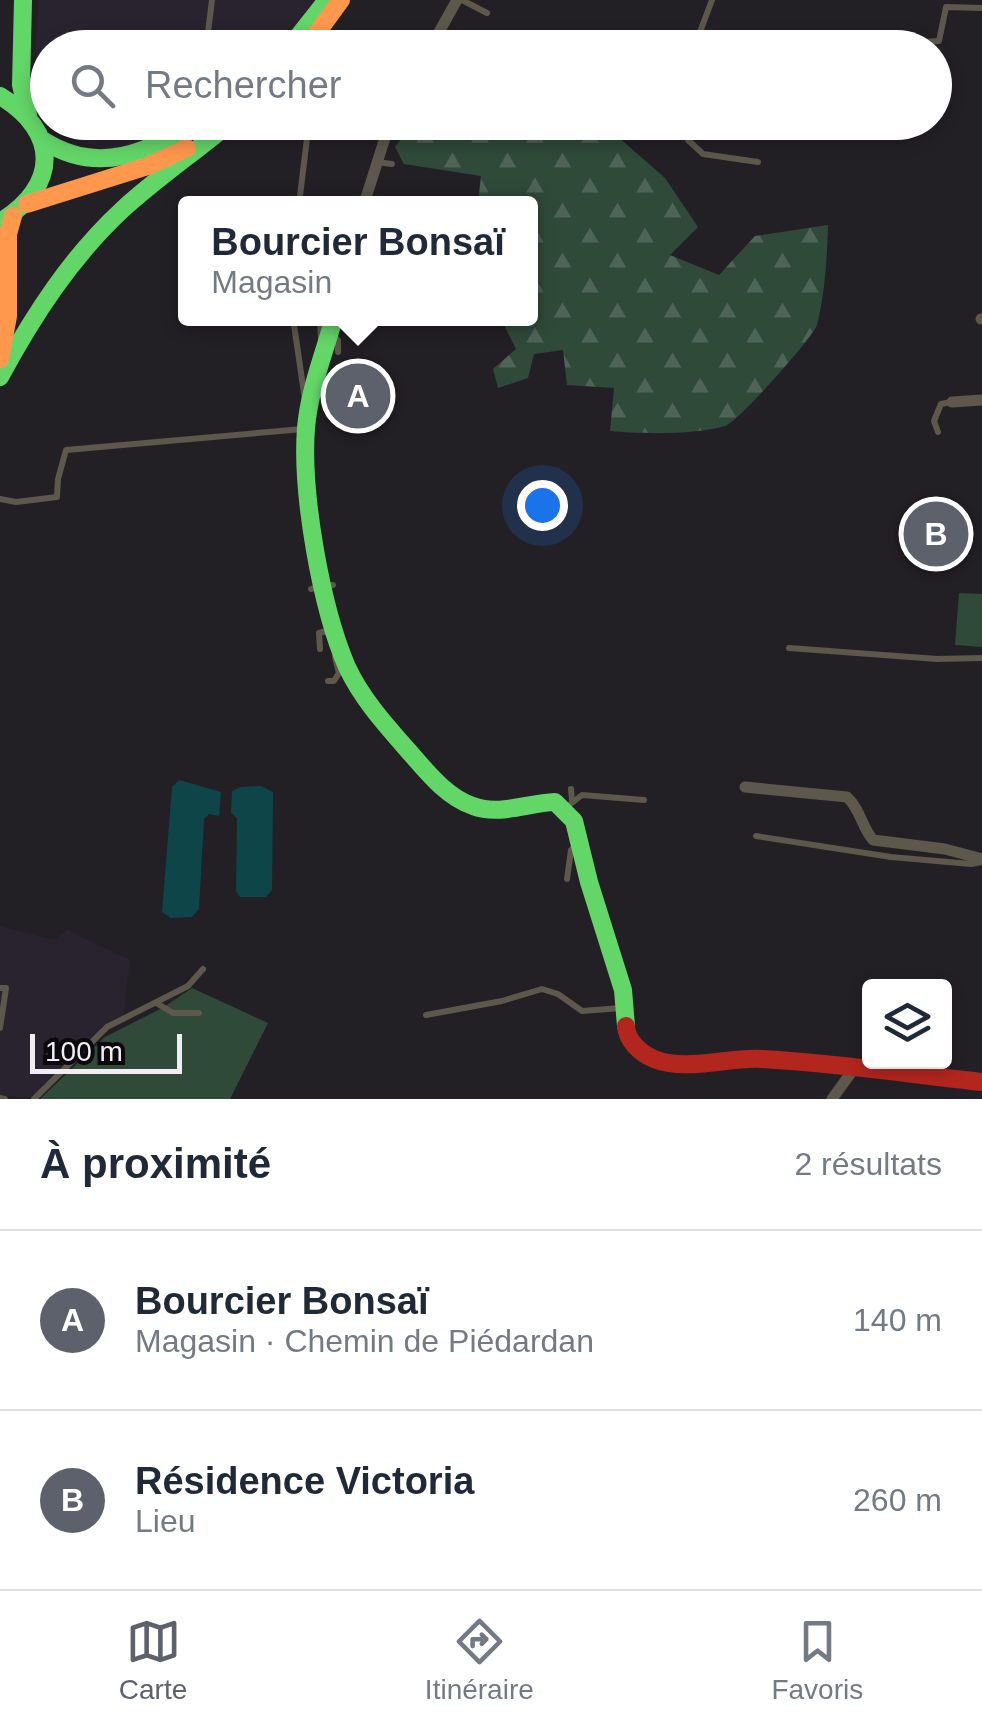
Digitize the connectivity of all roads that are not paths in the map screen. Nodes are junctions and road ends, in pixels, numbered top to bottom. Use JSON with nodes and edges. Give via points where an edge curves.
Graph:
{"nodes":[{"id":1,"x":24,"y":0,"type":"edge"},
{"id":2,"x":212,"y":0,"type":"edge"},
{"id":3,"x":327,"y":0,"type":"edge"},
{"id":4,"x":341,"y":0,"type":"edge"},
{"id":5,"x":459,"y":0,"type":"edge"},
{"id":6,"x":712,"y":0,"type":"edge"},
{"id":7,"x":982,"y":8,"type":"edge"},
{"id":8,"x":487,"y":14,"type":"dead end"},
{"id":9,"x":208,"y":30,"type":"edge"},
{"id":10,"x":303,"y":30,"type":"edge"},
{"id":11,"x":319,"y":30,"type":"edge"},
{"id":12,"x":445,"y":30,"type":"edge"},
{"id":13,"x":701,"y":30,"type":"edge"},
{"id":14,"x":941,"y":30,"type":"edge"},
{"id":15,"x":0,"y":96,"type":"edge"},
{"id":16,"x":28,"y":115,"type":"junction"},
{"id":17,"x":30,"y":118,"type":"edge"},
{"id":18,"x":165,"y":140,"type":"edge"},
{"id":19,"x":201,"y":140,"type":"edge"},
{"id":20,"x":207,"y":140,"type":"edge"},
{"id":21,"x":307,"y":140,"type":"edge"},
{"id":22,"x":383,"y":140,"type":"edge"},
{"id":23,"x":688,"y":140,"type":"edge"},
{"id":24,"x":44,"y":141,"type":"joint"},
{"id":25,"x":375,"y":162,"type":"junction"},
{"id":26,"x":758,"y":162,"type":"dead end"},
{"id":27,"x":392,"y":164,"type":"dead end"},
{"id":28,"x":300,"y":196,"type":"edge"},
{"id":29,"x":366,"y":196,"type":"edge"},
{"id":30,"x":14,"y":214,"type":"edge"},
{"id":31,"x":294,"y":326,"type":"edge"},
{"id":32,"x":328,"y":326,"type":"edge"},
{"id":33,"x":0,"y":358,"type":"edge"},
{"id":34,"x":0,"y":377,"type":"edge"},
{"id":35,"x":952,"y":402,"type":"joint"},
{"id":36,"x":981,"y":403,"type":"edge"},
{"id":37,"x":310,"y":423,"type":"junction"},
{"id":38,"x":938,"y":432,"type":"dead end"},
{"id":39,"x":0,"y":499,"type":"edge"},
{"id":40,"x":343,"y":648,"type":"junction"},
{"id":41,"x":789,"y":648,"type":"dead end"},
{"id":42,"x":320,"y":649,"type":"dead end"},
{"id":43,"x":982,"y":658,"type":"edge"},
{"id":44,"x":328,"y":680,"type":"dead end"},
{"id":45,"x":746,"y":788,"type":"dead end"},
{"id":46,"x":571,"y":789,"type":"dead end"},
{"id":47,"x":644,"y":800,"type":"dead end"},
{"id":48,"x":568,"y":805,"type":"junction"},
{"id":49,"x":756,"y":836,"type":"dead end"},
{"id":50,"x":579,"y":841,"type":"junction"},
{"id":51,"x":982,"y":860,"type":"edge"},
{"id":52,"x":566,"y":879,"type":"dead end"},
{"id":53,"x":203,"y":969,"type":"dead end"},
{"id":54,"x":0,"y":988,"type":"edge"},
{"id":55,"x":158,"y":1004,"type":"junction"},
{"id":56,"x":624,"y":1008,"type":"junction"},
{"id":57,"x":200,"y":1013,"type":"dead end"},
{"id":58,"x":426,"y":1015,"type":"dead end"},
{"id":59,"x":0,"y":1028,"type":"edge"},
{"id":60,"x":856,"y":1066,"type":"junction"},
{"id":61,"x":982,"y":1082,"type":"edge"},
{"id":62,"x":34,"y":1099,"type":"edge"},
{"id":63,"x":832,"y":1099,"type":"edge"}],
"edges":[{"from":1,"to":16,"type":"main road","via":[[21,85]]},
{"from":2,"to":9,"type":"lane"},
{"from":3,"to":10,"type":"main road"},
{"from":4,"to":11,"type":"main road"},
{"from":5,"to":8,"type":"lane"},
{"from":5,"to":12,"type":"street"},
{"from":6,"to":13,"type":"lane"},
{"from":7,"to":14,"type":"lane","via":[[946,7]]},
{"from":15,"to":16,"type":"main road"},
{"from":16,"to":17,"type":"main road"},
{"from":18,"to":24,"type":"main road","via":[[102,160],[70,156]]},
{"from":19,"to":30,"type":"main road","via":[[146,169],[76,185]]},
{"from":20,"to":34,"type":"main road","via":[[92,239],[30,322]]},
{"from":21,"to":28,"type":"lane"},
{"from":22,"to":25,"type":"street"},
{"from":23,"to":26,"type":"lane","via":[[704,154]]},
{"from":24,"to":30,"type":"main road","via":[[42,182]]},
{"from":25,"to":27,"type":"lane"},
{"from":25,"to":29,"type":"street"},
{"from":30,"to":33,"type":"main road"},
{"from":31,"to":37,"type":"lane"},
{"from":32,"to":37,"type":"main road","via":[[332,354]]},
{"from":35,"to":36,"type":"street"},
{"from":35,"to":38,"type":"lane","via":[[941,404],[934,420]]},
{"from":37,"to":39,"type":"lane","via":[[66,450],[57,497]]},
{"from":37,"to":40,"type":"main road","via":[[308,478],[323,588]]},
{"from":40,"to":42,"type":"lane","via":[[322,630]]},
{"from":40,"to":44,"type":"lane","via":[[339,673]]},
{"from":40,"to":48,"type":"main road","via":[[347,667],[379,718],[440,786],[473,811],[535,801]]},
{"from":41,"to":43,"type":"lane"},
{"from":45,"to":51,"type":"street","via":[[846,798],[873,840]]},
{"from":46,"to":48,"type":"lane"},
{"from":47,"to":48,"type":"lane","via":[[582,795]]},
{"from":48,"to":50,"type":"main road"},
{"from":49,"to":51,"type":"lane","via":[[892,857]]},
{"from":50,"to":52,"type":"lane"},
{"from":50,"to":56,"type":"main road"},
{"from":53,"to":55,"type":"lane"},
{"from":54,"to":59,"type":"lane","via":[[6,988]]},
{"from":55,"to":57,"type":"lane","via":[[173,1013]]},
{"from":55,"to":62,"type":"lane","via":[[107,1027]]},
{"from":56,"to":58,"type":"lane","via":[[582,1010],[542,989]]},
{"from":56,"to":60,"type":"main road","via":[[625,1039],[654,1059],[674,1063],[708,1055]]},
{"from":60,"to":61,"type":"main road"},
{"from":60,"to":63,"type":"street"}]}
